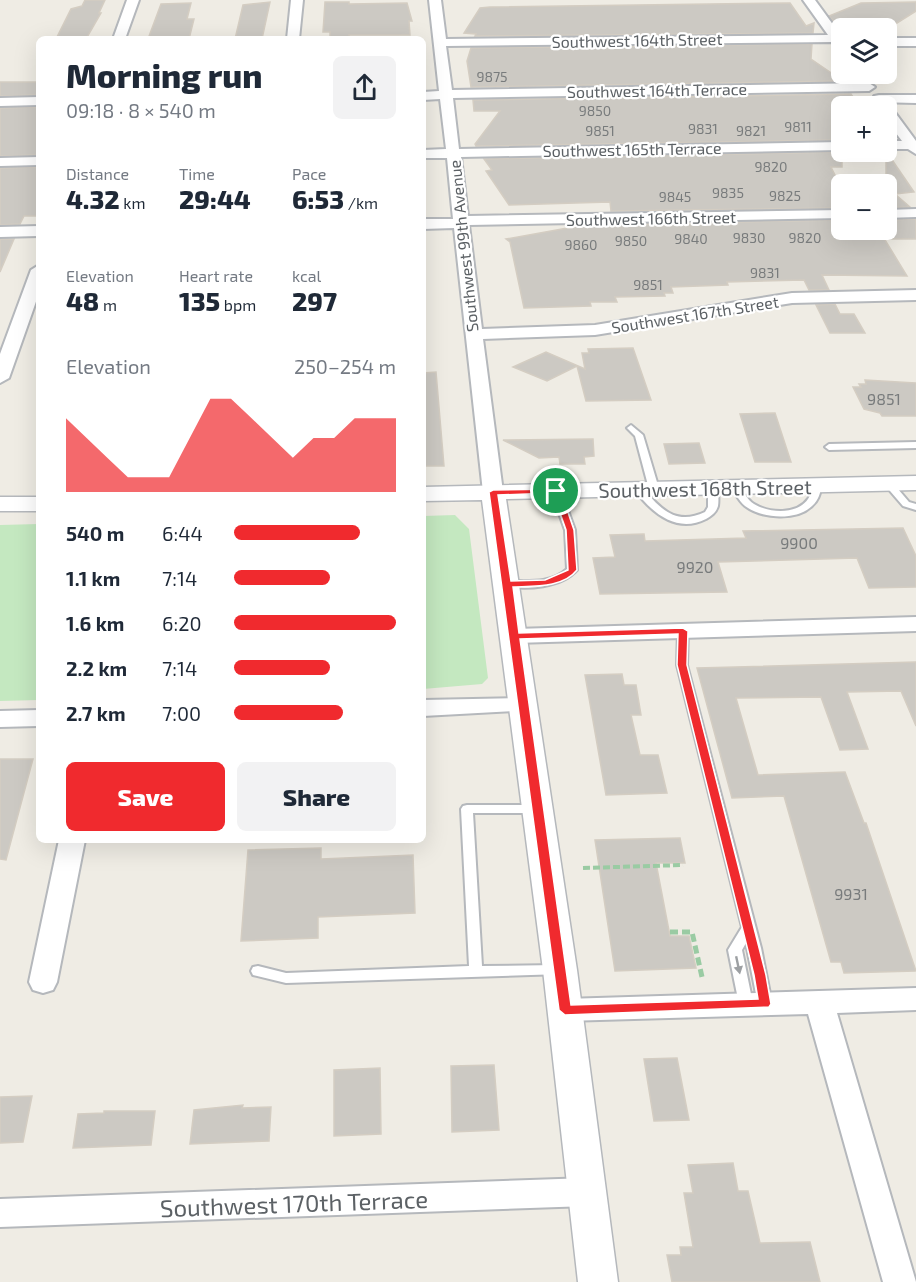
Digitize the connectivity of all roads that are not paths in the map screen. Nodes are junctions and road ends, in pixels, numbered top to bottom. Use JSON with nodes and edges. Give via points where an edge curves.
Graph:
{"nodes":[{"id":1,"x":133,"y":0,"type":"edge"},
{"id":2,"x":297,"y":0,"type":"edge"},
{"id":3,"x":435,"y":0,"type":"edge"},
{"id":4,"x":809,"y":0,"type":"edge"},
{"id":5,"x":831,"y":31,"type":"edge"},
{"id":6,"x":120,"y":36,"type":"edge"},
{"id":7,"x":292,"y":36,"type":"edge"},
{"id":8,"x":831,"y":42,"type":"edge"},
{"id":9,"x":897,"y":42,"type":"edge"},
{"id":10,"x":916,"y":42,"type":"edge"},
{"id":11,"x":440,"y":43,"type":"junction"},
{"id":12,"x":867,"y":84,"type":"edge"},
{"id":13,"x":869,"y":87,"type":"junction"},
{"id":14,"x":446,"y":94,"type":"junction"},
{"id":15,"x":426,"y":96,"type":"edge"},
{"id":16,"x":876,"y":96,"type":"edge"},
{"id":17,"x":916,"y":99,"type":"edge"},
{"id":18,"x":36,"y":101,"type":"edge"},
{"id":19,"x":0,"y":102,"type":"edge"},
{"id":20,"x":897,"y":102,"type":"edge"},
{"id":21,"x":897,"y":124,"type":"edge"},
{"id":22,"x":831,"y":146,"type":"edge"},
{"id":23,"x":897,"y":146,"type":"edge"},
{"id":24,"x":914,"y":147,"type":"edge"},
{"id":25,"x":453,"y":153,"type":"junction"},
{"id":26,"x":426,"y":154,"type":"edge"},
{"id":27,"x":36,"y":161,"type":"edge"},
{"id":28,"x":0,"y":162,"type":"edge"},
{"id":29,"x":916,"y":213,"type":"edge"},
{"id":30,"x":831,"y":214,"type":"edge"},
{"id":31,"x":897,"y":214,"type":"edge"},
{"id":32,"x":462,"y":222,"type":"junction"},
{"id":33,"x":426,"y":224,"type":"edge"},
{"id":34,"x":36,"y":231,"type":"edge"},
{"id":35,"x":0,"y":232,"type":"edge"},
{"id":36,"x":36,"y":278,"type":"edge"},
{"id":37,"x":916,"y":295,"type":"edge"},
{"id":38,"x":473,"y":334,"type":"junction"},
{"id":39,"x":0,"y":378,"type":"edge"},
{"id":40,"x":631,"y":428,"type":"dead end"},
{"id":41,"x":916,"y":445,"type":"edge"},
{"id":42,"x":829,"y":447,"type":"dead end"},
{"id":43,"x":916,"y":483,"type":"edge"},
{"id":44,"x":889,"y":484,"type":"junction"},
{"id":45,"x":724,"y":487,"type":"junction"},
{"id":46,"x":646,"y":489,"type":"junction"},
{"id":47,"x":556,"y":491,"type":"junction"},
{"id":48,"x":493,"y":492,"type":"junction"},
{"id":49,"x":426,"y":494,"type":"edge"},
{"id":50,"x":0,"y":504,"type":"edge"},
{"id":51,"x":36,"y":504,"type":"edge"},
{"id":52,"x":916,"y":507,"type":"edge"},
{"id":53,"x":508,"y":584,"type":"junction"},
{"id":54,"x":916,"y":624,"type":"edge"},
{"id":55,"x":683,"y":631,"type":"junction"},
{"id":56,"x":515,"y":636,"type":"junction"},
{"id":57,"x":524,"y":705,"type":"junction"},
{"id":58,"x":426,"y":708,"type":"edge"},
{"id":59,"x":36,"y":718,"type":"edge"},
{"id":60,"x":0,"y":719,"type":"edge"},
{"id":61,"x":538,"y":809,"type":"junction"},
{"id":62,"x":71,"y":843,"type":"edge"},
{"id":63,"x":747,"y":930,"type":"junction"},
{"id":64,"x":560,"y":970,"type":"junction"},
{"id":65,"x":258,"y":971,"type":"dead end"},
{"id":66,"x":476,"y":971,"type":"junction"},
{"id":67,"x":42,"y":982,"type":"dead end"},
{"id":68,"x":916,"y":999,"type":"edge"},
{"id":69,"x":819,"y":1002,"type":"junction"},
{"id":70,"x":755,"y":1004,"type":"junction"},
{"id":71,"x":565,"y":1010,"type":"junction"},
{"id":72,"x":588,"y":1192,"type":"junction"},
{"id":73,"x":0,"y":1213,"type":"edge"},
{"id":74,"x":598,"y":1282,"type":"edge"},
{"id":75,"x":900,"y":1282,"type":"edge"}],
"edges":[{"from":1,"to":6,"type":"street"},
{"from":2,"to":7,"type":"street"},
{"from":3,"to":11,"type":"street","name":"Southwest 99th Avenue"},
{"from":4,"to":5,"type":"street"},
{"from":8,"to":11,"type":"street","name":"Southwest 164th Street"},
{"from":9,"to":10,"type":"street"},
{"from":11,"to":14,"type":"street","name":"Southwest 99th Avenue"},
{"from":12,"to":13,"type":"street"},
{"from":13,"to":14,"type":"street","name":"Southwest 164th Terrace"},
{"from":13,"to":16,"type":"street"},
{"from":14,"to":15,"type":"street","name":"Southwest 164th Terrace"},
{"from":14,"to":25,"type":"street","name":"Southwest 99th Avenue"},
{"from":17,"to":20,"type":"street"},
{"from":18,"to":19,"type":"street"},
{"from":21,"to":24,"type":"street"},
{"from":22,"to":25,"type":"street","name":"Southwest 165th Terrace"},
{"from":23,"to":24,"type":"street"},
{"from":25,"to":26,"type":"street","name":"Southwest 165th Terrace"},
{"from":25,"to":32,"type":"street","name":"Southwest 99th Avenue"},
{"from":27,"to":28,"type":"street"},
{"from":29,"to":31,"type":"street"},
{"from":30,"to":32,"type":"street","name":"Southwest 166th Street"},
{"from":32,"to":33,"type":"street","name":"Southwest 166th Street"},
{"from":32,"to":38,"type":"street","name":"Southwest 99th Avenue"},
{"from":34,"to":35,"type":"street"},
{"from":36,"to":39,"type":"street"},
{"from":37,"to":38,"type":"street","name":"Southwest 167th Street","via":[[799,297],[595,330]]},
{"from":38,"to":48,"type":"street","name":"Southwest 99th Avenue"},
{"from":40,"to":46,"type":"lane","via":[[639,435]]},
{"from":41,"to":42,"type":"lane"},
{"from":43,"to":44,"type":"street","name":"Southwest 168th Street"},
{"from":44,"to":45,"type":"street","name":"Southwest 168th Street"},
{"from":44,"to":52,"type":"lane","via":[[906,504]]},
{"from":45,"to":46,"type":"street","name":"Southwest 168th Street"},
{"from":45,"to":46,"type":"lane","via":[[709,514],[688,520],[655,511]]},
{"from":46,"to":47,"type":"street","name":"Southwest 168th Street"},
{"from":47,"to":48,"type":"street","name":"Southwest 168th Street"},
{"from":47,"to":53,"type":"lane","via":[[570,530],[572,570],[547,583]]},
{"from":48,"to":49,"type":"street","name":"Southwest 168th Street"},
{"from":48,"to":53,"type":"street"},
{"from":50,"to":51,"type":"street"},
{"from":53,"to":56,"type":"street"},
{"from":54,"to":55,"type":"street"},
{"from":55,"to":56,"type":"street"},
{"from":55,"to":63,"type":"lane","via":[[682,665]]},
{"from":56,"to":57,"type":"street"},
{"from":57,"to":58,"type":"street"},
{"from":57,"to":61,"type":"street"},
{"from":59,"to":60,"type":"street"},
{"from":61,"to":64,"type":"street"},
{"from":61,"to":66,"type":"lane","via":[[467,809]]},
{"from":62,"to":67,"type":"street"},
{"from":63,"to":70,"type":"lane","via":[[760,975]]},
{"from":63,"to":70,"type":"lane","one_way":true,"via":[[735,950]]},
{"from":64,"to":66,"type":"lane"},
{"from":64,"to":71,"type":"street"},
{"from":65,"to":66,"type":"lane","via":[[286,978]]},
{"from":68,"to":69,"type":"street"},
{"from":69,"to":70,"type":"street"},
{"from":69,"to":75,"type":"street"},
{"from":70,"to":71,"type":"street"},
{"from":71,"to":72,"type":"street"},
{"from":72,"to":73,"type":"street","name":"Southwest 170th Terrace"},
{"from":72,"to":74,"type":"street"}]}
